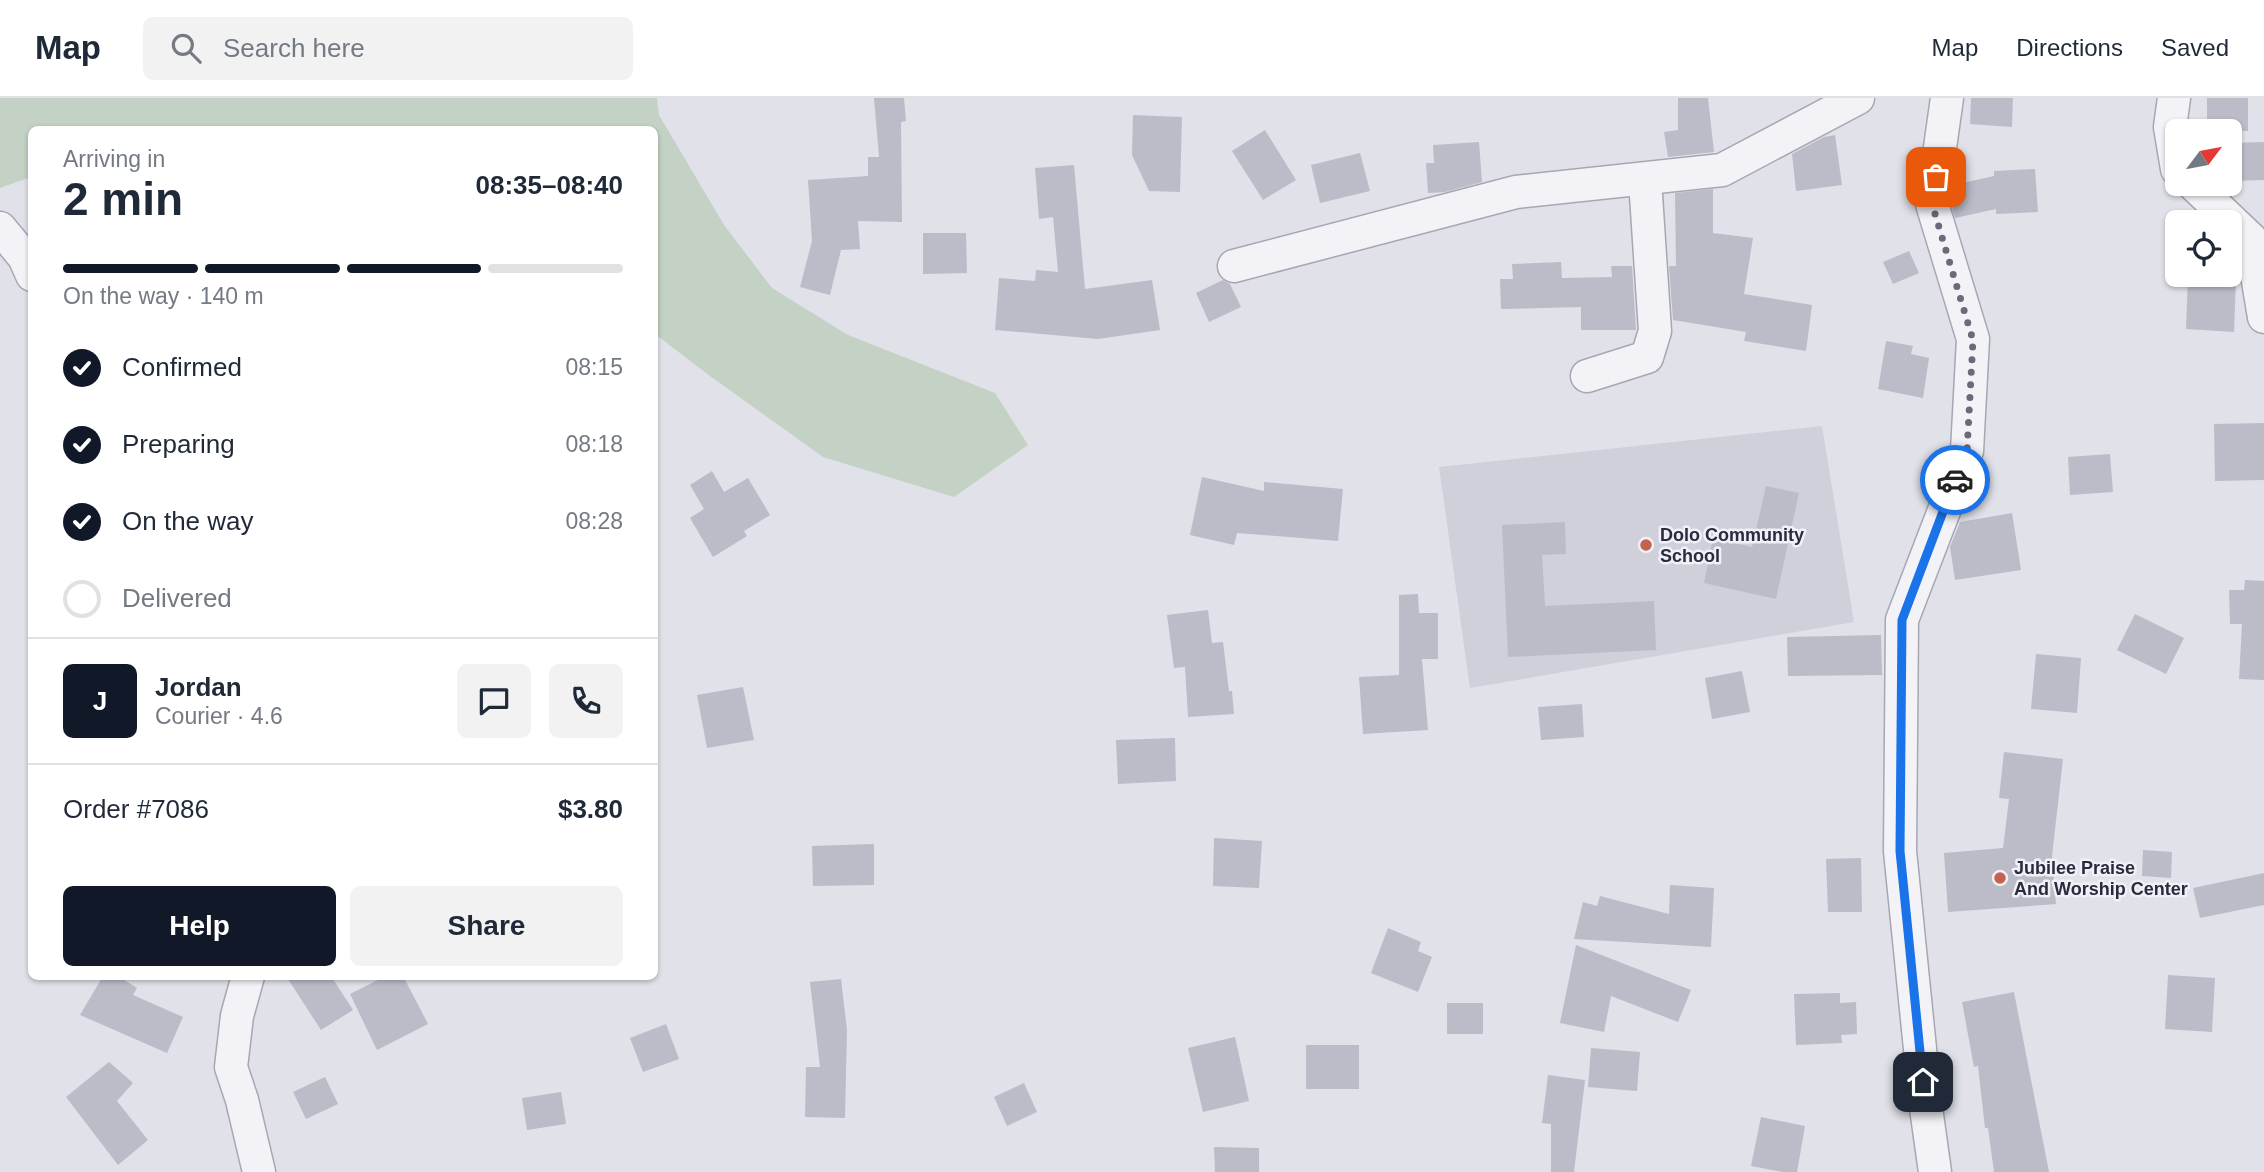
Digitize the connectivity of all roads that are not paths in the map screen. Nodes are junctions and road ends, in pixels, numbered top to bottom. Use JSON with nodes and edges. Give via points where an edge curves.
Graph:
{"nodes":[{"id":1,"x":1858,"y":98,"type":"edge"},
{"id":2,"x":1947,"y":98,"type":"edge"},
{"id":3,"x":2174,"y":98,"type":"edge"},
{"id":4,"x":2171,"y":119,"type":"edge"},
{"id":5,"x":1645,"y":180,"type":"junction"},
{"id":6,"x":2206,"y":196,"type":"edge"},
{"id":7,"x":0,"y":229,"type":"edge"},
{"id":8,"x":28,"y":266,"type":"edge"},
{"id":9,"x":1234,"y":266,"type":"dead end"},
{"id":10,"x":2264,"y":317,"type":"edge"},
{"id":11,"x":1587,"y":376,"type":"dead end"},
{"id":12,"x":247,"y":980,"type":"edge"},
{"id":13,"x":260,"y":1172,"type":"edge"},
{"id":14,"x":1935,"y":1172,"type":"edge"}],
"edges":[{"from":1,"to":5,"type":"street","via":[[1722,170]]},
{"from":2,"to":14,"type":"street","via":[[1932,204],[1973,340],[1967,451],[1902,620],[1900,851]]},
{"from":3,"to":4,"type":"street"},
{"from":5,"to":9,"type":"street","via":[[1516,192]]},
{"from":5,"to":11,"type":"street","via":[[1655,331],[1647,356]]},
{"from":6,"to":10,"type":"street","via":[[2251,239]]},
{"from":7,"to":8,"type":"street"},
{"from":12,"to":13,"type":"street","via":[[231,1067]]}]}
